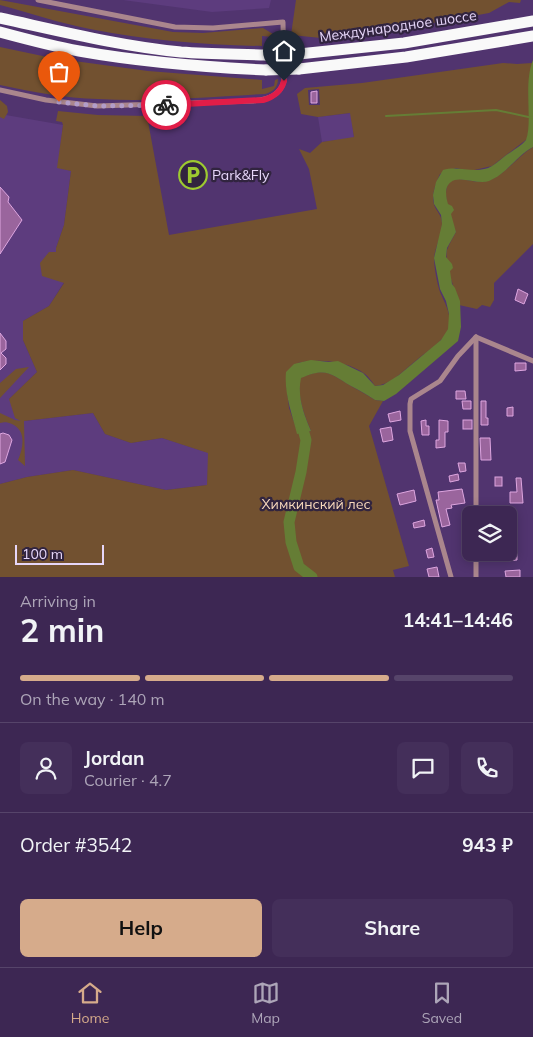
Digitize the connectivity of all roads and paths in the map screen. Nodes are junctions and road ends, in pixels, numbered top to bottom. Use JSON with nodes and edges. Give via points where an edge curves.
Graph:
{"nodes":[{"id":1,"x":38,"y":0,"type":"edge"},
{"id":2,"x":0,"y":18,"type":"edge"},
{"id":3,"x":533,"y":21,"type":"edge"},
{"id":4,"x":0,"y":32,"type":"edge"},
{"id":5,"x":533,"y":36,"type":"edge"},
{"id":6,"x":0,"y":90,"type":"edge"},
{"id":7,"x":476,"y":337,"type":"junction"},
{"id":8,"x":533,"y":361,"type":"edge"},
{"id":9,"x":476,"y":506,"type":"edge"},
{"id":10,"x":476,"y":561,"type":"edge"},
{"id":11,"x":451,"y":577,"type":"edge"},
{"id":12,"x":476,"y":577,"type":"edge"}],
"edges":[{"from":1,"to":6,"type":"street","via":[[175,27],[213,28],[283,22],[284,81],[276,95],[254,101],[106,106],[72,104]]},
{"from":2,"to":3,"type":"highway","name":"Международное шоссе","bridge":true,"via":[[80,36],[181,52],[266,55],[404,43]]},
{"from":4,"to":5,"type":"highway","bridge":true,"via":[[77,50],[180,65],[266,70],[406,58]]},
{"from":7,"to":8,"type":"street"},
{"from":7,"to":9,"type":"street"},
{"from":7,"to":11,"type":"street","via":[[440,381],[411,398],[410,404],[410,431]]},
{"from":10,"to":12,"type":"street"}]}
